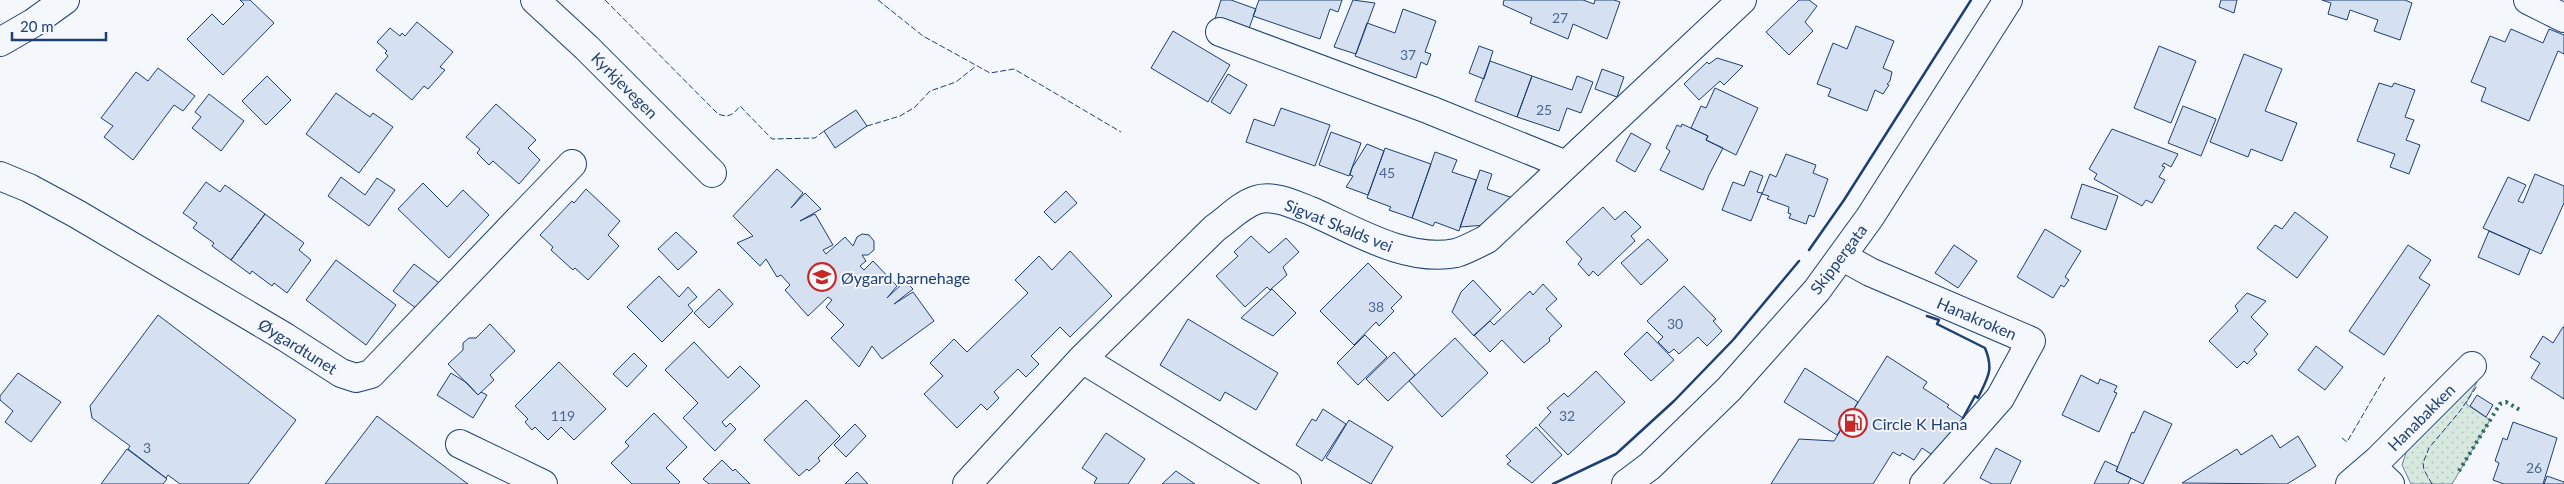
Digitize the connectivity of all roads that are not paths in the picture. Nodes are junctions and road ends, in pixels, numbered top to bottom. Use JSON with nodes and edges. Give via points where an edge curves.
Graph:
{"nodes":[{"id":1,"x":65,"y":0,"type":"edge"},
{"id":2,"x":535,"y":0,"type":"edge"},
{"id":3,"x":1742,"y":0,"type":"edge"},
{"id":4,"x":2008,"y":0,"type":"edge"},
{"id":5,"x":2528,"y":0,"type":"edge"},
{"id":6,"x":2564,"y":18,"type":"edge"},
{"id":7,"x":1220,"y":32,"type":"dead end"},
{"id":8,"x":0,"y":42,"type":"edge"},
{"id":9,"x":572,"y":164,"type":"dead end"},
{"id":10,"x":1566,"y":165,"type":"junction"},
{"id":11,"x":712,"y":173,"type":"dead end"},
{"id":12,"x":0,"y":176,"type":"edge"},
{"id":13,"x":1842,"y":256,"type":"junction"},
{"id":14,"x":1082,"y":359,"type":"junction"},
{"id":15,"x":2472,"y":366,"type":"dead end"},
{"id":16,"x":460,"y":444,"type":"dead end"},
{"id":17,"x":2380,"y":475,"type":"edge"},
{"id":18,"x":542,"y":484,"type":"edge"},
{"id":19,"x":967,"y":484,"type":"edge"},
{"id":20,"x":1287,"y":484,"type":"edge"},
{"id":21,"x":1626,"y":484,"type":"edge"},
{"id":22,"x":1924,"y":484,"type":"edge"},
{"id":23,"x":2350,"y":484,"type":"edge"}],
"edges":[{"from":1,"to":8,"type":"street"},
{"from":2,"to":11,"type":"street","name":"Kyrkjevegen"},
{"from":3,"to":10,"type":"street","name":"Sigvat Skalds vei"},
{"from":4,"to":13,"type":"street","name":"Skippergata"},
{"from":5,"to":6,"type":"street"},
{"from":7,"to":10,"type":"street","via":[[1430,110]]},
{"from":9,"to":12,"type":"street","name":"Øygardtunet","via":[[371,374],[356,378],[341,373],[77,214]]},
{"from":10,"to":14,"type":"street","name":"Sigvat Skalds vei","via":[[1487,239],[1456,253],[1428,254],[1400,249],[1293,204],[1270,198],[1256,200],[1215,228]]},
{"from":13,"to":21,"type":"street","name":"Skippergata","via":[[1817,290],[1728,389],[1650,466]]},
{"from":13,"to":22,"type":"street","name":"Hanakroken","via":[[1870,272],[2031,341],[2000,398]]},
{"from":14,"to":19,"type":"street","name":"Sigvat Skalds vei"},
{"from":14,"to":20,"type":"street"},
{"from":15,"to":17,"type":"street","name":"Hanabakken"},
{"from":16,"to":18,"type":"street"},
{"from":17,"to":23,"type":"street","name":"Hanabakken"}]}
